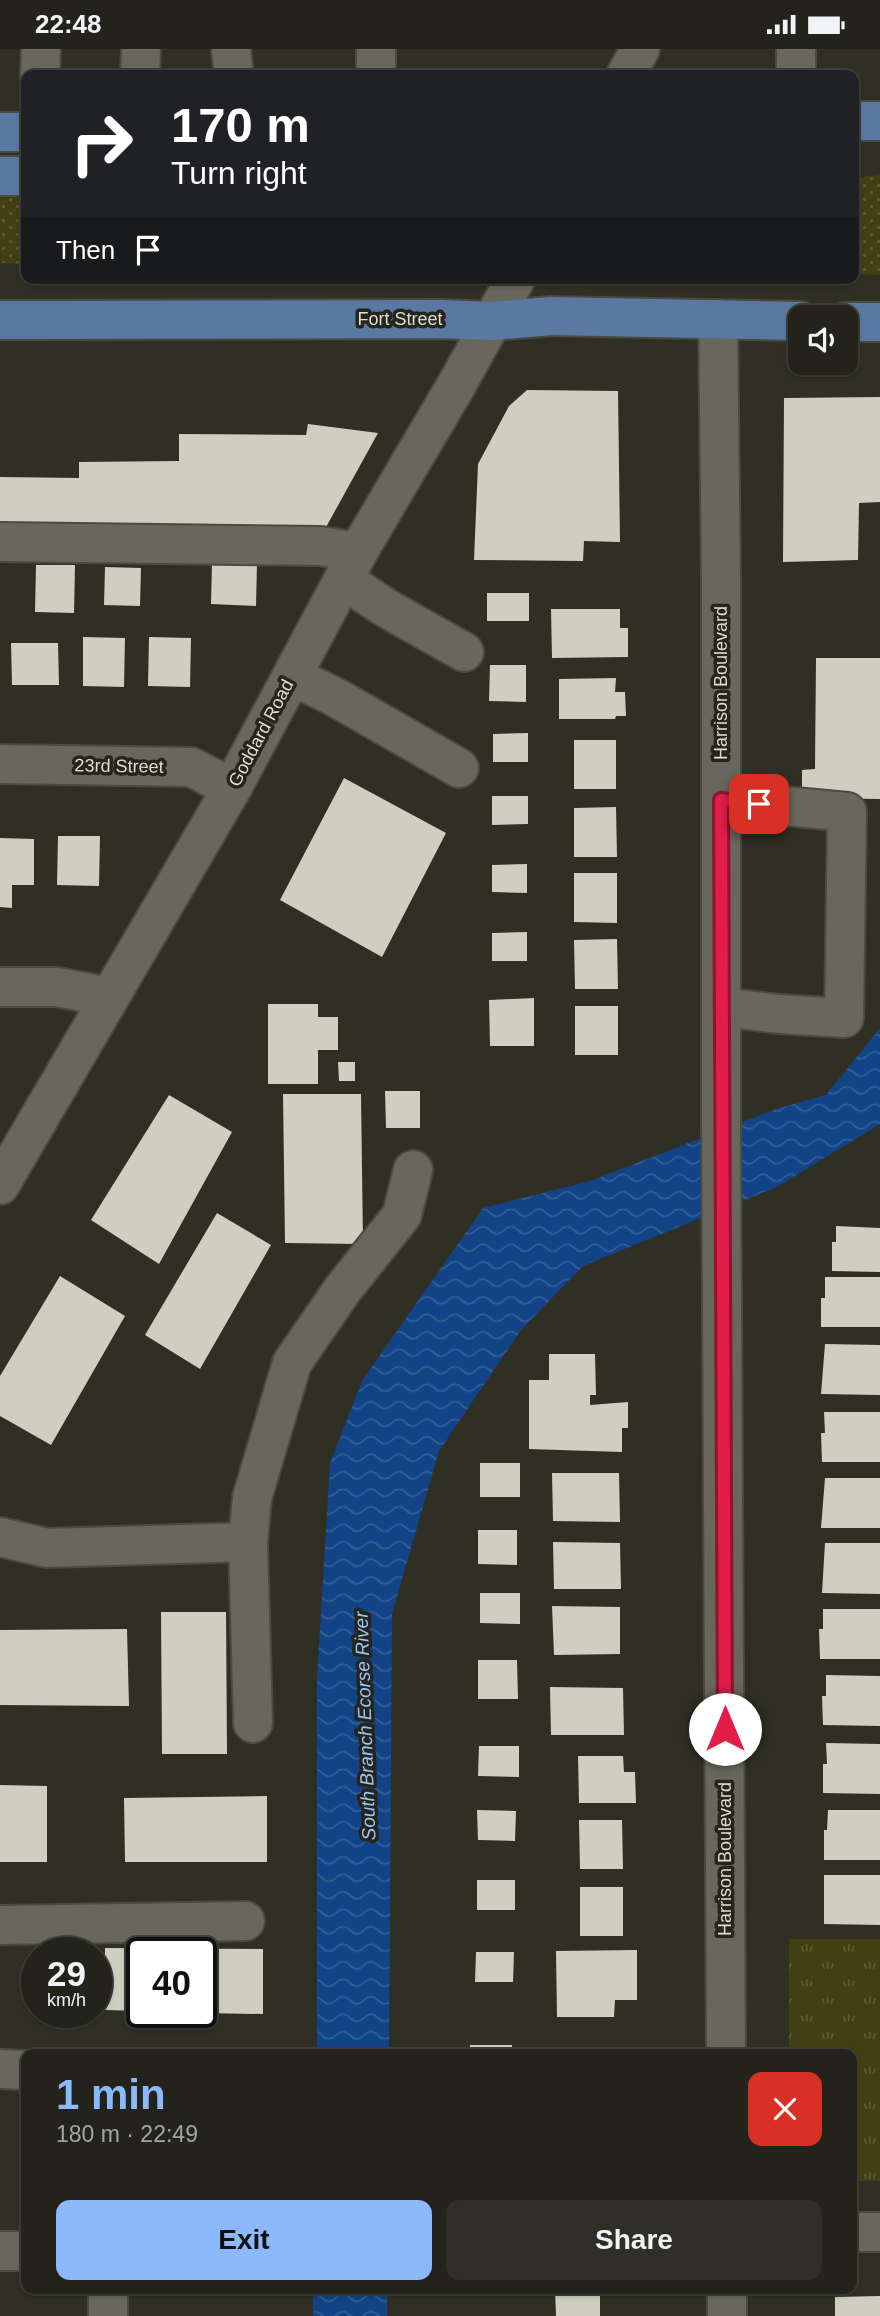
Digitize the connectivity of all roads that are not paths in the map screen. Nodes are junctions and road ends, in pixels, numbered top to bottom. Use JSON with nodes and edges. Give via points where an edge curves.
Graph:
{"nodes":[{"id":1,"x":41,"y":49,"type":"edge"},
{"id":2,"x":141,"y":49,"type":"edge"},
{"id":3,"x":231,"y":49,"type":"edge"},
{"id":4,"x":376,"y":49,"type":"edge"},
{"id":5,"x":640,"y":49,"type":"edge"},
{"id":6,"x":796,"y":49,"type":"edge"},
{"id":7,"x":40,"y":70,"type":"edge"},
{"id":8,"x":141,"y":70,"type":"edge"},
{"id":9,"x":233,"y":70,"type":"edge"},
{"id":10,"x":376,"y":70,"type":"edge"},
{"id":11,"x":629,"y":70,"type":"edge"},
{"id":12,"x":796,"y":70,"type":"edge"},
{"id":13,"x":859,"y":121,"type":"edge"},
{"id":14,"x":880,"y":121,"type":"edge"},
{"id":15,"x":0,"y":132,"type":"edge"},
{"id":16,"x":21,"y":132,"type":"edge"},
{"id":17,"x":0,"y":176,"type":"edge"},
{"id":18,"x":21,"y":176,"type":"edge"},
{"id":19,"x":513,"y":284,"type":"edge"},
{"id":20,"x":719,"y":319,"type":"junction"},
{"id":21,"x":0,"y":320,"type":"edge"},
{"id":22,"x":492,"y":321,"type":"junction"},
{"id":23,"x":788,"y":321,"type":"edge"},
{"id":24,"x":858,"y":321,"type":"edge"},
{"id":25,"x":880,"y":322,"type":"edge"},
{"id":26,"x":0,"y":542,"type":"edge"},
{"id":27,"x":351,"y":566,"type":"junction"},
{"id":28,"x":464,"y":652,"type":"dead end"},
{"id":29,"x":292,"y":676,"type":"junction"},
{"id":30,"x":0,"y":764,"type":"edge"},
{"id":31,"x":459,"y":768,"type":"dead end"},
{"id":32,"x":232,"y":787,"type":"junction"},
{"id":33,"x":721,"y":800,"type":"junction"},
{"id":34,"x":0,"y":987,"type":"edge"},
{"id":35,"x":110,"y":997,"type":"junction"},
{"id":36,"x":721,"y":1007,"type":"junction"},
{"id":37,"x":412,"y":1170,"type":"dead end"},
{"id":38,"x":0,"y":1185,"type":"edge"},
{"id":39,"x":0,"y":1537,"type":"edge"},
{"id":40,"x":248,"y":1542,"type":"junction"},
{"id":41,"x":253,"y":1723,"type":"dead end"},
{"id":42,"x":245,"y":1921,"type":"dead end"},
{"id":43,"x":0,"y":1925,"type":"edge"},
{"id":44,"x":726,"y":2049,"type":"edge"},
{"id":45,"x":0,"y":2069,"type":"edge"},
{"id":46,"x":21,"y":2070,"type":"edge"},
{"id":47,"x":857,"y":2232,"type":"edge"},
{"id":48,"x":880,"y":2232,"type":"edge"},
{"id":49,"x":0,"y":2251,"type":"edge"},
{"id":50,"x":21,"y":2251,"type":"edge"},
{"id":51,"x":108,"y":2294,"type":"edge"},
{"id":52,"x":727,"y":2294,"type":"edge"},
{"id":53,"x":108,"y":2316,"type":"edge"},
{"id":54,"x":727,"y":2316,"type":"edge"}],
"edges":[{"from":1,"to":7,"type":"street"},
{"from":2,"to":8,"type":"street"},
{"from":3,"to":9,"type":"street"},
{"from":4,"to":10,"type":"street"},
{"from":5,"to":11,"type":"street"},
{"from":6,"to":12,"type":"street"},
{"from":13,"to":14,"type":"main road"},
{"from":15,"to":16,"type":"main road"},
{"from":17,"to":18,"type":"main road"},
{"from":19,"to":22,"type":"street","name":"Goddard Road"},
{"from":20,"to":22,"type":"main road","name":"Fort Street","via":[[551,316]]},
{"from":20,"to":23,"type":"main road","name":"Fort Street"},
{"from":20,"to":33,"type":"street","name":"Harrison Boulevard"},
{"from":21,"to":22,"type":"main road","name":"Fort Street"},
{"from":22,"to":27,"type":"street","name":"Goddard Road"},
{"from":24,"to":25,"type":"main road"},
{"from":26,"to":27,"type":"street","via":[[320,546]]},
{"from":27,"to":28,"type":"street","via":[[386,608]]},
{"from":27,"to":29,"type":"street","name":"Goddard Road"},
{"from":29,"to":31,"type":"street"},
{"from":29,"to":32,"type":"street","name":"Goddard Road"},
{"from":30,"to":32,"type":"street","name":"23rd Street","via":[[191,767]]},
{"from":32,"to":35,"type":"street","name":"Goddard Road"},
{"from":33,"to":36,"type":"street","name":"Harrison Boulevard"},
{"from":33,"to":36,"type":"street","via":[[847,812],[844,1018]]},
{"from":34,"to":35,"type":"street","via":[[57,987]]},
{"from":35,"to":38,"type":"street","name":"Goddard Road"},
{"from":36,"to":44,"type":"street","name":"Harrison Boulevard"},
{"from":37,"to":40,"type":"street","via":[[402,1215],[292,1363],[252,1498]]},
{"from":39,"to":40,"type":"street","via":[[47,1548]]},
{"from":40,"to":41,"type":"street"},
{"from":42,"to":43,"type":"street"},
{"from":45,"to":46,"type":"street"},
{"from":47,"to":48,"type":"street"},
{"from":49,"to":50,"type":"street"},
{"from":51,"to":53,"type":"street"},
{"from":52,"to":54,"type":"street"}]}
